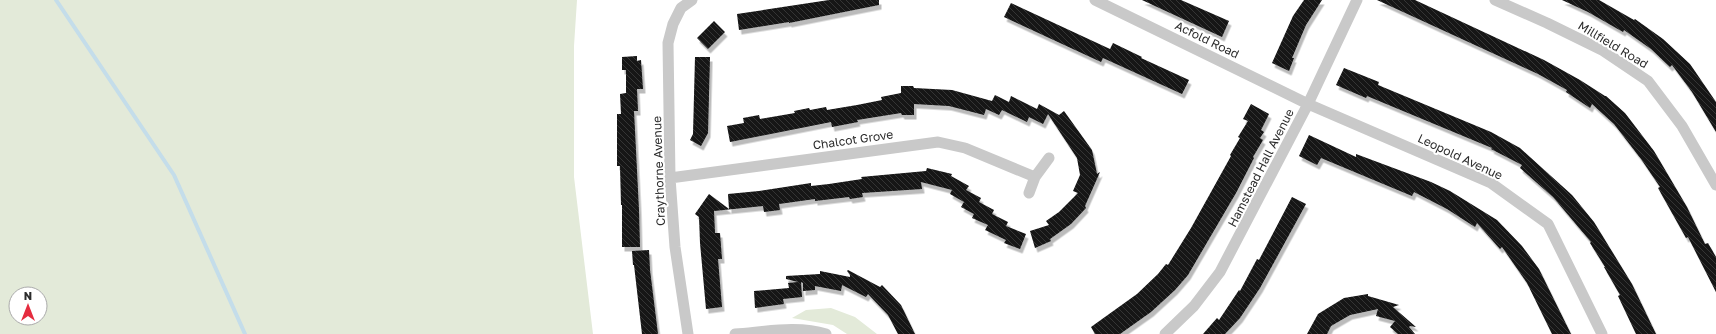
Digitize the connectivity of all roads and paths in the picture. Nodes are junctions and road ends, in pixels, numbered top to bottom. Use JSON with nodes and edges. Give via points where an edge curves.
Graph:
{"nodes":[{"id":1,"x":692,"y":0,"type":"edge"},
{"id":2,"x":1095,"y":0,"type":"edge"},
{"id":3,"x":1358,"y":0,"type":"edge"},
{"id":4,"x":1495,"y":0,"type":"edge"},
{"id":5,"x":1308,"y":104,"type":"junction"},
{"id":6,"x":1049,"y":158,"type":"dead end"},
{"id":7,"x":1035,"y":177,"type":"junction"},
{"id":8,"x":670,"y":178,"type":"junction"},
{"id":9,"x":1716,"y":184,"type":"edge"},
{"id":10,"x":1029,"y":193,"type":"dead end"},
{"id":11,"x":688,"y":334,"type":"edge"},
{"id":12,"x":735,"y":334,"type":"edge"},
{"id":13,"x":826,"y":334,"type":"edge"},
{"id":14,"x":1165,"y":334,"type":"edge"},
{"id":15,"x":1602,"y":334,"type":"edge"}],
"edges":[{"from":1,"to":8,"type":"street","name":"Craythorne Avenue","via":[[681,8],[668,43]]},
{"from":2,"to":5,"type":"street","name":"Acfold Road"},
{"from":3,"to":5,"type":"street","name":"Hamstead Hall Avenue"},
{"from":4,"to":9,"type":"street","name":"Millfield Road","via":[[1602,50],[1648,81],[1682,126]]},
{"from":5,"to":14,"type":"street","name":"Hamstead Hall Avenue","via":[[1220,272],[1194,306]]},
{"from":5,"to":15,"type":"street","name":"Leopold Avenue","via":[[1491,183],[1548,224]]},
{"from":6,"to":7,"type":"street"},
{"from":7,"to":8,"type":"street","name":"Chalcot Grove","via":[[966,148],[938,142]]},
{"from":7,"to":10,"type":"street"},
{"from":8,"to":11,"type":"street","name":"Craythorne Avenue","via":[[675,247]]},
{"from":12,"to":13,"type":"street","via":[[786,330]]}]}
